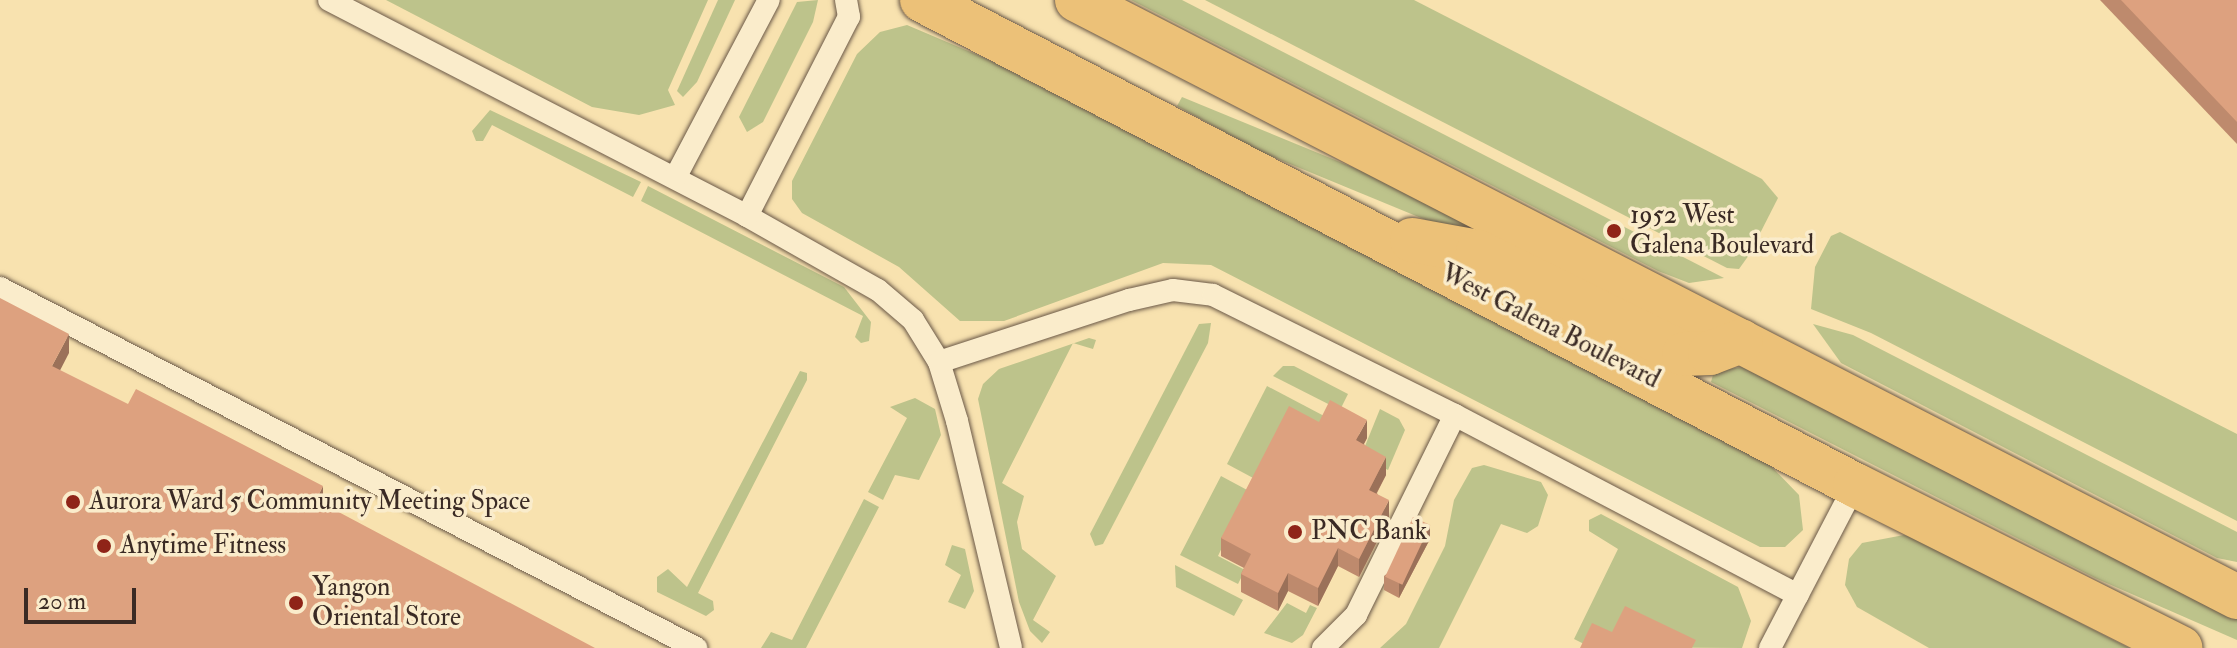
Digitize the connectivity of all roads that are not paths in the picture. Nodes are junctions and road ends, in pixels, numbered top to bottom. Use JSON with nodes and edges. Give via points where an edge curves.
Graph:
{"nodes":[{"id":1,"x":329,"y":0,"type":"edge"},
{"id":2,"x":769,"y":0,"type":"edge"},
{"id":3,"x":846,"y":0,"type":"edge"},
{"id":4,"x":922,"y":0,"type":"edge"},
{"id":5,"x":1077,"y":0,"type":"edge"},
{"id":6,"x":675,"y":178,"type":"junction"},
{"id":7,"x":747,"y":216,"type":"junction"},
{"id":8,"x":1366,"y":231,"type":"junction"},
{"id":9,"x":0,"y":288,"type":"edge"},
{"id":10,"x":1741,"y":341,"type":"junction"},
{"id":11,"x":939,"y":362,"type":"junction"},
{"id":12,"x":1455,"y":415,"type":"junction"},
{"id":13,"x":1855,"y":485,"type":"junction"},
{"id":14,"x":1798,"y":595,"type":"junction"},
{"id":15,"x":2237,"y":597,"type":"edge"},
{"id":16,"x":696,"y":648,"type":"edge"},
{"id":17,"x":1011,"y":648,"type":"edge"},
{"id":18,"x":1323,"y":648,"type":"edge"},
{"id":19,"x":1770,"y":648,"type":"edge"},
{"id":20,"x":2181,"y":648,"type":"edge"}],
"edges":[{"from":1,"to":6,"type":"lane"},
{"from":2,"to":6,"type":"lane"},
{"from":3,"to":7,"type":"lane","via":[[849,17]]},
{"from":4,"to":8,"type":"main road","name":"West Galena Boulevard"},
{"from":5,"to":10,"type":"main road"},
{"from":6,"to":7,"type":"lane"},
{"from":7,"to":11,"type":"lane","via":[[878,290],[913,320]]},
{"from":8,"to":10,"type":"main road","via":[[1478,252],[1684,354],[1710,353]]},
{"from":8,"to":13,"type":"main road","name":"West Galena Boulevard"},
{"from":9,"to":16,"type":"lane"},
{"from":10,"to":15,"type":"main road"},
{"from":11,"to":12,"type":"lane","via":[[1173,290],[1213,295]]},
{"from":11,"to":17,"type":"lane"},
{"from":12,"to":14,"type":"lane"},
{"from":12,"to":18,"type":"lane","via":[[1356,615]]},
{"from":13,"to":14,"type":"lane"},
{"from":13,"to":20,"type":"main road","name":"West Galena Boulevard"},
{"from":14,"to":19,"type":"lane"}]}
